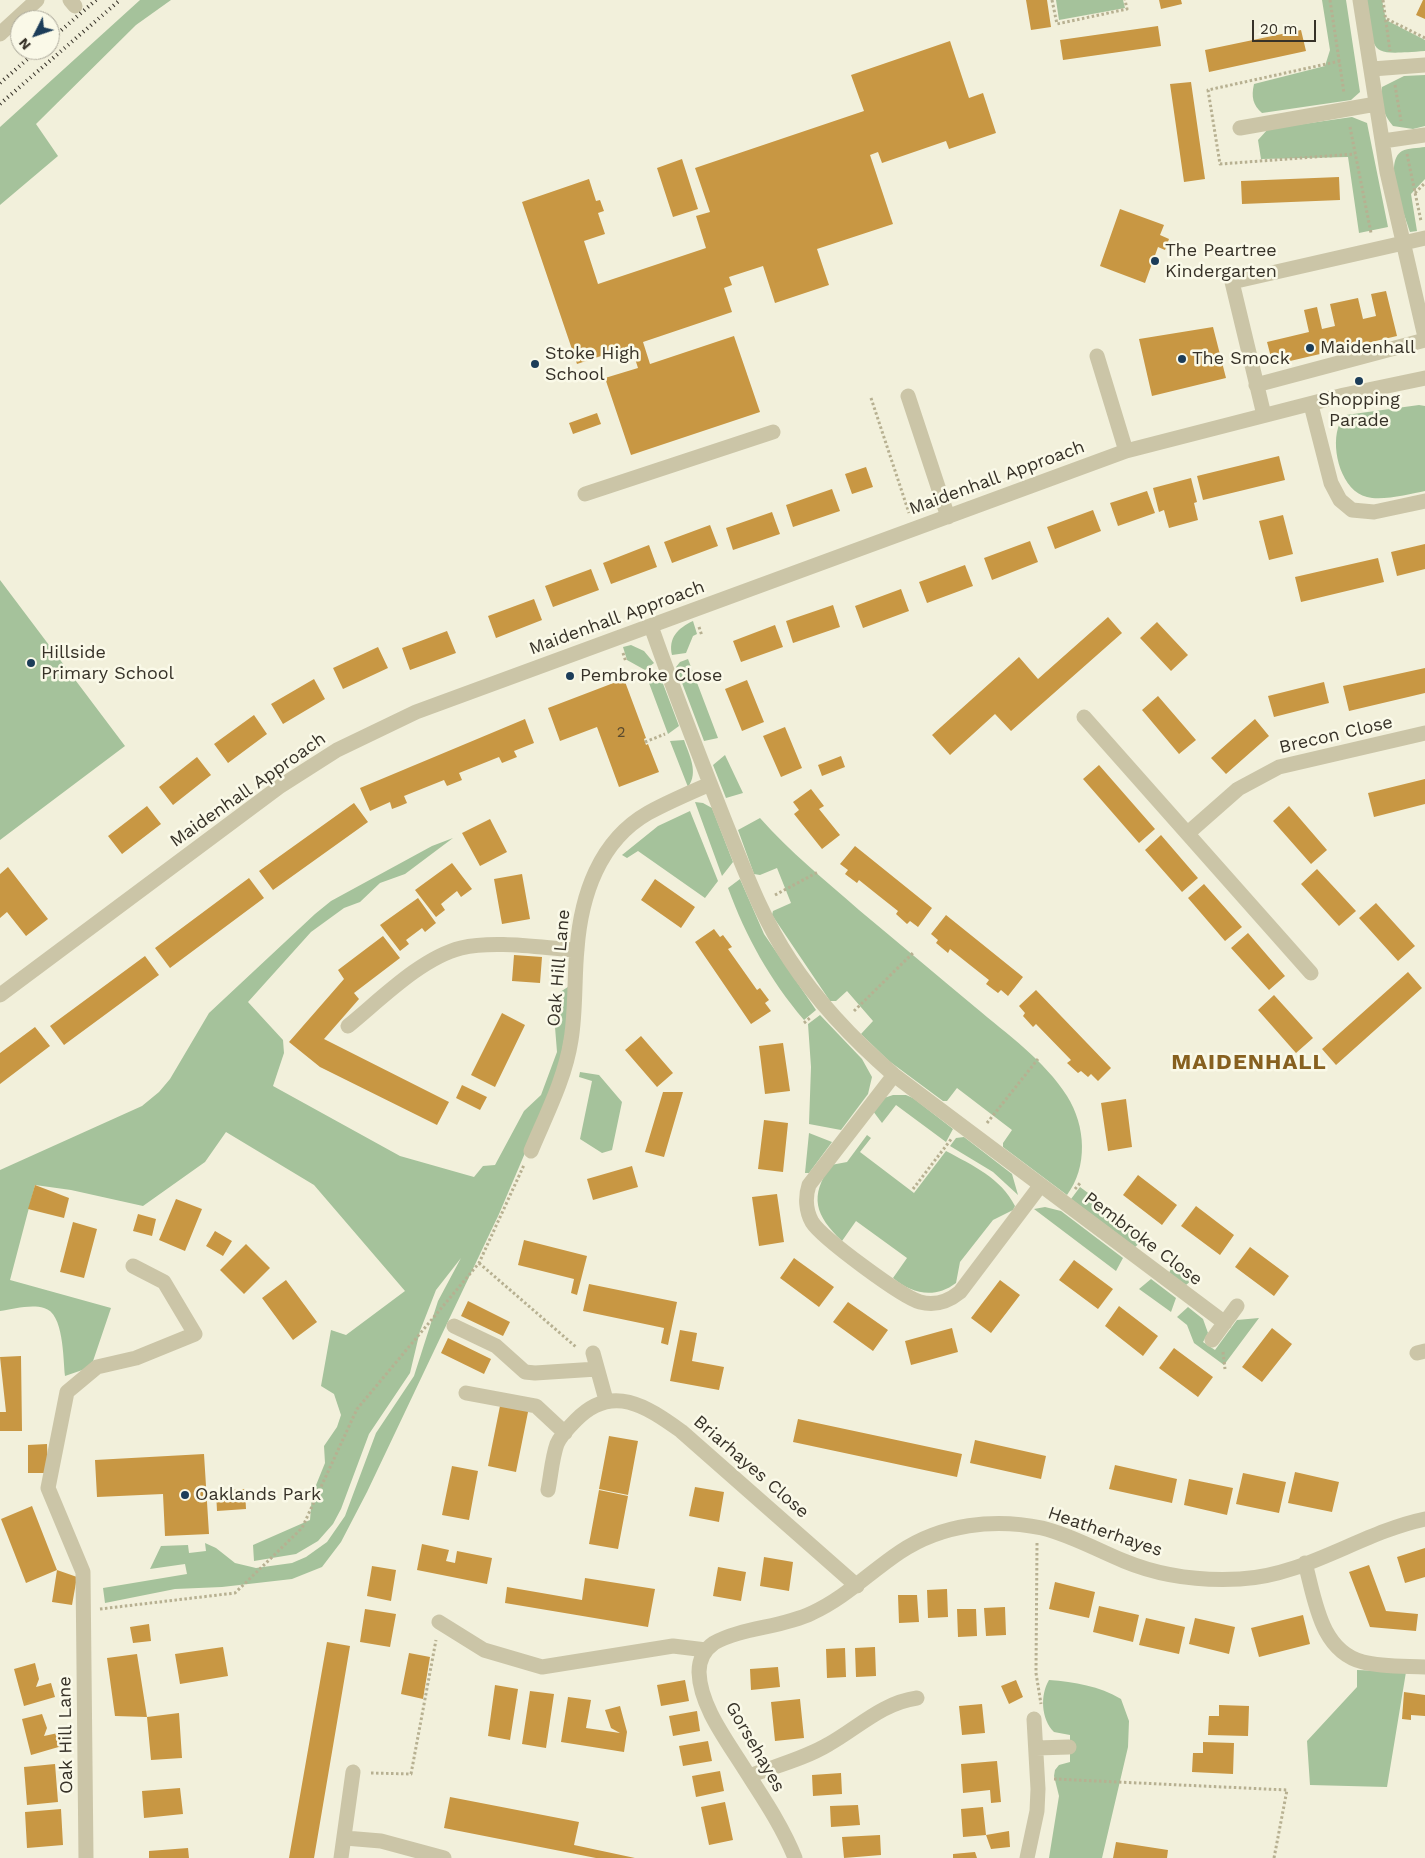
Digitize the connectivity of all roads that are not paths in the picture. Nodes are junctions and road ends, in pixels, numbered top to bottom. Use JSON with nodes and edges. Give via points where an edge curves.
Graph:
{"nodes":[{"id":1,"x":37,"y":0,"type":"edge"},
{"id":2,"x":1360,"y":0,"type":"edge"},
{"id":3,"x":0,"y":34,"type":"edge"},
{"id":4,"x":1425,"y":65,"type":"edge"},
{"id":5,"x":1372,"y":69,"type":"junction"},
{"id":6,"x":1376,"y":104,"type":"junction"},
{"id":7,"x":1240,"y":128,"type":"dead end"},
{"id":8,"x":1425,"y":135,"type":"edge"},
{"id":9,"x":1383,"y":141,"type":"junction"},
{"id":10,"x":1425,"y":238,"type":"edge"},
{"id":11,"x":1404,"y":243,"type":"junction"},
{"id":12,"x":1425,"y":338,"type":"edge"},
{"id":13,"x":1097,"y":356,"type":"dead end"},
{"id":14,"x":1425,"y":378,"type":"edge"},
{"id":15,"x":1256,"y":385,"type":"junction"},
{"id":16,"x":908,"y":396,"type":"dead end"},
{"id":17,"x":1311,"y":405,"type":"junction"},
{"id":18,"x":1264,"y":415,"type":"junction"},
{"id":19,"x":773,"y":432,"type":"dead end"},
{"id":20,"x":1126,"y":451,"type":"junction"},
{"id":21,"x":586,"y":494,"type":"dead end"},
{"id":22,"x":1425,"y":501,"type":"edge"},
{"id":23,"x":948,"y":517,"type":"junction"},
{"id":24,"x":651,"y":626,"type":"junction"},
{"id":25,"x":1084,"y":717,"type":"dead end"},
{"id":26,"x":1425,"y":733,"type":"edge"},
{"id":27,"x":710,"y":784,"type":"junction"},
{"id":28,"x":1188,"y":833,"type":"junction"},
{"id":29,"x":577,"y":950,"type":"junction"},
{"id":30,"x":1311,"y":973,"type":"dead end"},
{"id":31,"x":0,"y":996,"type":"edge"},
{"id":32,"x":348,"y":1026,"type":"dead end"},
{"id":33,"x":894,"y":1074,"type":"junction"},
{"id":34,"x":531,"y":1151,"type":"road end"},
{"id":35,"x":1040,"y":1186,"type":"junction"},
{"id":36,"x":133,"y":1266,"type":"dead end"},
{"id":37,"x":1237,"y":1306,"type":"dead end"},
{"id":38,"x":1225,"y":1323,"type":"junction"},
{"id":39,"x":454,"y":1326,"type":"dead end"},
{"id":40,"x":1212,"y":1340,"type":"dead end"},
{"id":41,"x":593,"y":1353,"type":"road end"},
{"id":42,"x":597,"y":1369,"type":"junction"},
{"id":43,"x":466,"y":1393,"type":"dead end"},
{"id":44,"x":606,"y":1400,"type":"junction"},
{"id":45,"x":565,"y":1433,"type":"junction"},
{"id":46,"x":548,"y":1490,"type":"dead end"},
{"id":47,"x":1425,"y":1519,"type":"edge"},
{"id":48,"x":1305,"y":1563,"type":"junction"},
{"id":49,"x":857,"y":1586,"type":"junction"},
{"id":50,"x":439,"y":1622,"type":"road end"},
{"id":51,"x":706,"y":1650,"type":"junction"},
{"id":52,"x":1425,"y":1667,"type":"edge"},
{"id":53,"x":917,"y":1698,"type":"dead end"},
{"id":54,"x":1034,"y":1719,"type":"road end"},
{"id":55,"x":1069,"y":1747,"type":"dead end"},
{"id":56,"x":1036,"y":1748,"type":"junction"},
{"id":57,"x":353,"y":1772,"type":"road end"},
{"id":58,"x":749,"y":1776,"type":"junction"},
{"id":59,"x":345,"y":1838,"type":"junction"},
{"id":60,"x":86,"y":1858,"type":"edge"},
{"id":61,"x":340,"y":1858,"type":"edge"},
{"id":62,"x":444,"y":1858,"type":"edge"},
{"id":63,"x":795,"y":1858,"type":"edge"},
{"id":64,"x":1027,"y":1858,"type":"edge"}],
"edges":[{"from":1,"to":3,"type":"street"},
{"from":2,"to":5,"type":"street"},
{"from":4,"to":5,"type":"street"},
{"from":5,"to":6,"type":"street"},
{"from":6,"to":7,"type":"street"},
{"from":6,"to":9,"type":"street"},
{"from":8,"to":9,"type":"street"},
{"from":9,"to":11,"type":"street"},
{"from":10,"to":11,"type":"street"},
{"from":11,"to":12,"type":"street"},
{"from":11,"to":15,"type":"street","via":[[1232,282]]},
{"from":12,"to":15,"type":"street"},
{"from":13,"to":20,"type":"street"},
{"from":14,"to":17,"type":"street","name":"Maidenhall Approach"},
{"from":15,"to":18,"type":"street"},
{"from":16,"to":23,"type":"street"},
{"from":17,"to":18,"type":"street","name":"Maidenhall Approach"},
{"from":17,"to":22,"type":"street","via":[[1331,483],[1340,500],[1352,510],[1374,512]]},
{"from":18,"to":20,"type":"street","name":"Maidenhall Approach"},
{"from":19,"to":21,"type":"street"},
{"from":20,"to":23,"type":"street","name":"Maidenhall Approach"},
{"from":23,"to":24,"type":"street","name":"Maidenhall Approach"},
{"from":24,"to":27,"type":"street","name":"Pembroke Close"},
{"from":24,"to":31,"type":"street","name":"Maidenhall Approach","via":[[416,712],[337,750],[232,822]]},
{"from":25,"to":28,"type":"street"},
{"from":26,"to":28,"type":"street","name":"Brecon Close","via":[[1278,767],[1238,790]]},
{"from":27,"to":29,"type":"street","name":"Oak Hill Lane","via":[[647,814],[615,840],[584,899]]},
{"from":27,"to":33,"type":"street","name":"Pembroke Close","via":[[758,902],[790,960],[857,1042]]},
{"from":28,"to":30,"type":"street"},
{"from":29,"to":32,"type":"street","via":[[462,948],[422,966]]},
{"from":29,"to":34,"type":"street","name":"Oak Hill Lane","via":[[571,1041],[563,1074]]},
{"from":33,"to":35,"type":"street","name":"Pembroke Close"},
{"from":33,"to":35,"type":"street","via":[[809,1185],[810,1217],[834,1242],[903,1293],[922,1302],[940,1302],[953,1297],[964,1286]]},
{"from":35,"to":38,"type":"street","name":"Pembroke Close"},
{"from":36,"to":60,"type":"street","name":"Oak Hill Lane","via":[[164,1282],[194,1334],[136,1358],[97,1367],[67,1392],[48,1488],[83,1572]]},
{"from":37,"to":38,"type":"street"},
{"from":38,"to":40,"type":"street"},
{"from":39,"to":42,"type":"street","via":[[496,1346],[525,1372]]},
{"from":41,"to":42,"type":"street"},
{"from":42,"to":44,"type":"street"},
{"from":43,"to":45,"type":"street","via":[[536,1406]]},
{"from":44,"to":45,"type":"street","via":[[586,1410]]},
{"from":44,"to":49,"type":"street","name":"Briarhayes Close","via":[[636,1406],[681,1431]]},
{"from":45,"to":46,"type":"street","via":[[556,1448]]},
{"from":47,"to":48,"type":"street","name":"Heatherhayes"},
{"from":48,"to":49,"type":"street","name":"Heatherhayes","via":[[1243,1579],[1180,1575],[1126,1562],[1044,1529],[990,1522],[943,1532],[900,1552]]},
{"from":48,"to":52,"type":"street","via":[[1322,1623],[1338,1649],[1362,1662]]},
{"from":49,"to":51,"type":"street","name":"Heatherhayes","via":[[813,1613],[720,1640]]},
{"from":50,"to":51,"type":"street","via":[[484,1650],[542,1666],[673,1646]]},
{"from":51,"to":58,"type":"street","name":"Gorsehayes","via":[[699,1671],[704,1694]]},
{"from":53,"to":58,"type":"street","via":[[885,1707],[827,1745]]},
{"from":54,"to":56,"type":"street"},
{"from":55,"to":56,"type":"street"},
{"from":56,"to":64,"type":"street","via":[[1039,1778],[1037,1810]]},
{"from":57,"to":59,"type":"street"},
{"from":58,"to":63,"type":"street","name":"Gorsehayes"},
{"from":59,"to":61,"type":"street"},
{"from":59,"to":62,"type":"street","via":[[382,1841]]}]}
